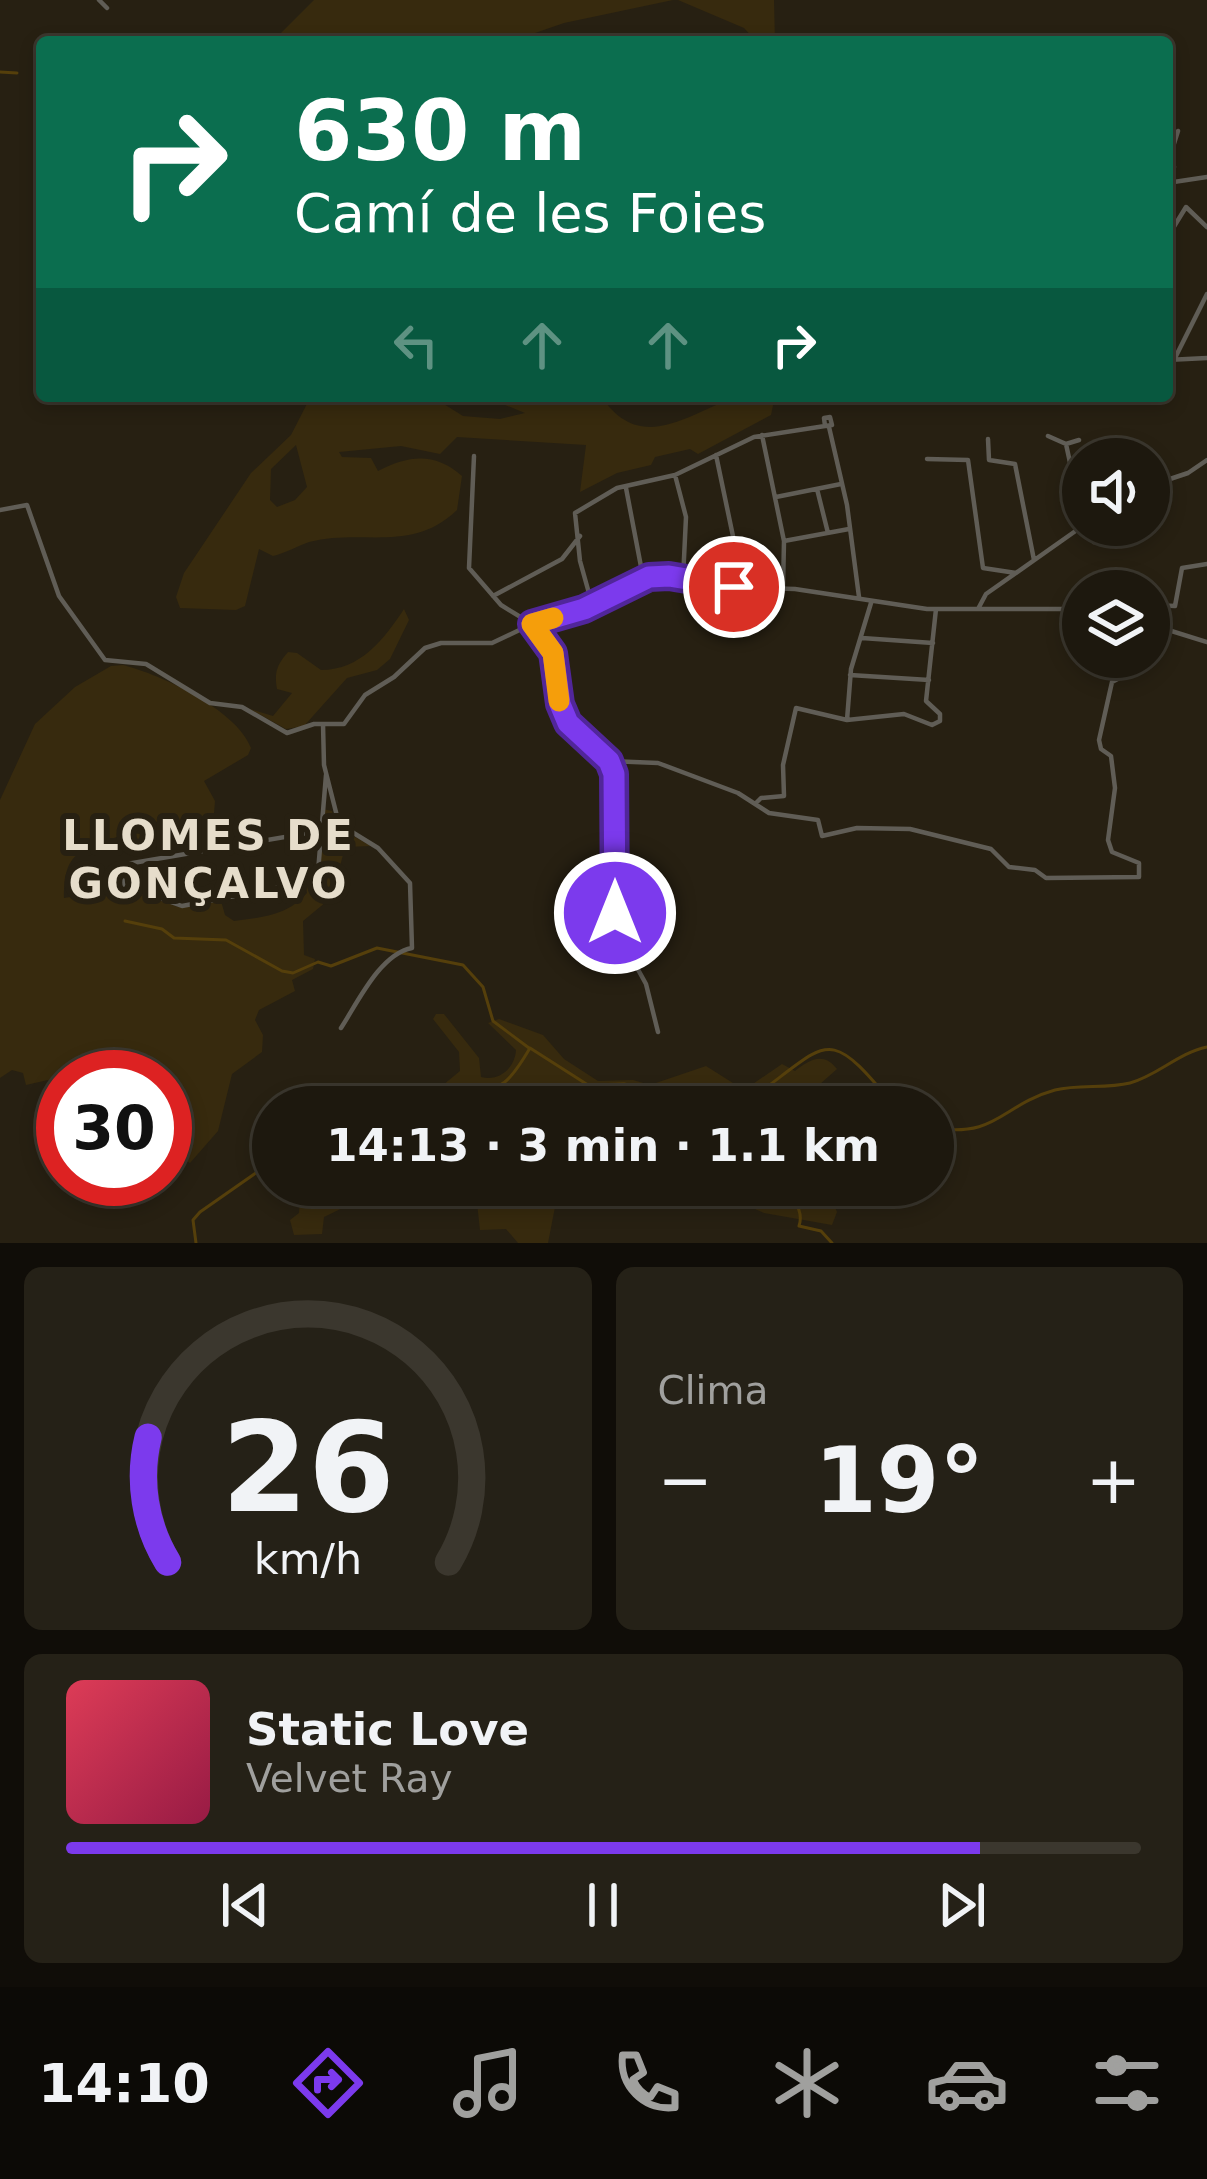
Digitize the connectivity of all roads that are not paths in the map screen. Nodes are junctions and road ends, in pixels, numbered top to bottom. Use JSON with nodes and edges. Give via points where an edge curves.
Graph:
{"nodes":[{"id":1,"x":99,"y":0,"type":"edge"},
{"id":2,"x":107,"y":8,"type":"dead end"},
{"id":3,"x":1178,"y":131,"type":"dead end"},
{"id":4,"x":1173,"y":149,"type":"edge"},
{"id":5,"x":1207,"y":177,"type":"edge"},
{"id":6,"x":1173,"y":181,"type":"edge"},
{"id":7,"x":1207,"y":227,"type":"edge"},
{"id":8,"x":1173,"y":228,"type":"edge"},
{"id":9,"x":1207,"y":294,"type":"edge"},
{"id":10,"x":1173,"y":355,"type":"edge"},
{"id":11,"x":1207,"y":358,"type":"edge"},
{"id":12,"x":1173,"y":360,"type":"edge"},
{"id":13,"x":762,"y":435,"type":"junction"},
{"id":14,"x":1048,"y":436,"type":"dead end"},
{"id":15,"x":988,"y":439,"type":"dead end"},
{"id":16,"x":1062,"y":442,"type":"edge"},
{"id":17,"x":716,"y":455,"type":"junction"},
{"id":18,"x":474,"y":456,"type":"dead end"},
{"id":19,"x":927,"y":459,"type":"dead end"},
{"id":20,"x":1207,"y":460,"type":"edge"},
{"id":21,"x":675,"y":475,"type":"junction"},
{"id":22,"x":1170,"y":479,"type":"edge"},
{"id":23,"x":841,"y":484,"type":"junction"},
{"id":24,"x":626,"y":488,"type":"junction"},
{"id":25,"x":818,"y":489,"type":"junction"},
{"id":26,"x":776,"y":498,"type":"junction"},
{"id":27,"x":0,"y":511,"type":"edge"},
{"id":28,"x":851,"y":528,"type":"junction"},
{"id":29,"x":828,"y":533,"type":"junction"},
{"id":30,"x":580,"y":536,"type":"junction"},
{"id":31,"x":1062,"y":540,"type":"edge"},
{"id":32,"x":784,"y":541,"type":"junction"},
{"id":33,"x":1034,"y":560,"type":"junction"},
{"id":34,"x":1207,"y":567,"type":"edge"},
{"id":35,"x":1016,"y":573,"type":"junction"},
{"id":36,"x":644,"y":578,"type":"junction"},
{"id":37,"x":683,"y":579,"type":"junction"},
{"id":38,"x":734,"y":587,"type":"junction"},
{"id":39,"x":783,"y":588,"type":"junction"},
{"id":40,"x":493,"y":596,"type":"junction"},
{"id":41,"x":859,"y":597,"type":"junction"},
{"id":42,"x":872,"y":601,"type":"junction"},
{"id":43,"x":592,"y":604,"type":"junction"},
{"id":44,"x":1170,"y":606,"type":"edge"},
{"id":45,"x":936,"y":609,"type":"junction"},
{"id":46,"x":1062,"y":609,"type":"edge"},
{"id":47,"x":974,"y":611,"type":"junction"},
{"id":48,"x":532,"y":624,"type":"junction"},
{"id":49,"x":1170,"y":631,"type":"edge"},
{"id":50,"x":862,"y":638,"type":"junction"},
{"id":51,"x":1207,"y":642,"type":"edge"},
{"id":52,"x":933,"y":644,"type":"junction"},
{"id":53,"x":850,"y":675,"type":"junction"},
{"id":54,"x":1119,"y":678,"type":"edge"},
{"id":55,"x":928,"y":680,"type":"junction"},
{"id":56,"x":847,"y":719,"type":"junction"},
{"id":57,"x":323,"y":724,"type":"junction"},
{"id":58,"x":609,"y":761,"type":"junction"},
{"id":59,"x":326,"y":775,"type":"junction"},
{"id":60,"x":754,"y":805,"type":"junction"},
{"id":61,"x":320,"y":831,"type":"junction"},
{"id":62,"x":340,"y":1028,"type":"dead end"},
{"id":63,"x":658,"y":1032,"type":"dead end"}],
"edges":[{"from":1,"to":2,"type":"street"},
{"from":3,"to":4,"type":"street"},
{"from":5,"to":6,"type":"street"},
{"from":7,"to":8,"type":"street","via":[[1186,207]]},
{"from":9,"to":10,"type":"street"},
{"from":11,"to":12,"type":"street"},
{"from":13,"to":17,"type":"street"},
{"from":13,"to":23,"type":"street","via":[[826,423]]},
{"from":13,"to":26,"type":"street"},
{"from":14,"to":16,"type":"street"},
{"from":15,"to":33,"type":"street","via":[[988,460],[1015,464]]},
{"from":17,"to":21,"type":"street"},
{"from":17,"to":38,"type":"street","via":[[734,541]]},
{"from":18,"to":40,"type":"street","via":[[467,563]]},
{"from":19,"to":35,"type":"street","via":[[968,460],[982,568]]},
{"from":20,"to":22,"type":"street"},
{"from":21,"to":24,"type":"street"},
{"from":21,"to":37,"type":"street","via":[[686,517]]},
{"from":23,"to":25,"type":"street"},
{"from":23,"to":28,"type":"street"},
{"from":24,"to":30,"type":"street","via":[[575,513]]},
{"from":24,"to":36,"type":"street"},
{"from":25,"to":26,"type":"street"},
{"from":25,"to":29,"type":"street"},
{"from":26,"to":32,"type":"street"},
{"from":27,"to":57,"type":"street","via":[[28,507],[59,596],[107,662],[146,664],[199,698],[242,707],[280,732]]},
{"from":28,"to":29,"type":"street"},
{"from":28,"to":41,"type":"street"},
{"from":29,"to":32,"type":"street"},
{"from":30,"to":40,"type":"street","via":[[562,560]]},
{"from":30,"to":43,"type":"street"},
{"from":31,"to":33,"type":"street"},
{"from":32,"to":39,"type":"street"},
{"from":33,"to":35,"type":"street"},
{"from":34,"to":44,"type":"street","via":[[1182,568]]},
{"from":35,"to":47,"type":"street"},
{"from":36,"to":37,"type":"street"},
{"from":36,"to":43,"type":"street"},
{"from":37,"to":38,"type":"street"},
{"from":38,"to":39,"type":"street"},
{"from":39,"to":41,"type":"street"},
{"from":40,"to":48,"type":"street"},
{"from":41,"to":42,"type":"street"},
{"from":42,"to":45,"type":"street"},
{"from":42,"to":50,"type":"street"},
{"from":43,"to":48,"type":"street"},
{"from":45,"to":47,"type":"street"},
{"from":45,"to":52,"type":"street"},
{"from":46,"to":47,"type":"street"},
{"from":48,"to":57,"type":"street","via":[[482,645],[432,645],[365,695],[346,723]]},
{"from":48,"to":58,"type":"street","via":[[553,653],[568,723]]},
{"from":49,"to":51,"type":"street"},
{"from":50,"to":52,"type":"street"},
{"from":50,"to":53,"type":"street"},
{"from":52,"to":55,"type":"street"},
{"from":53,"to":55,"type":"street"},
{"from":53,"to":56,"type":"street"},
{"from":54,"to":60,"type":"street","via":[[1099,740],[1111,756],[1115,788],[1108,840],[1112,852],[1138,863],[1142,876],[1046,878],[1009,866],[991,849],[910,829],[823,836],[814,818]]},
{"from":55,"to":56,"type":"street","via":[[926,701],[940,714],[938,724],[904,714]]},
{"from":56,"to":60,"type":"street","via":[[796,709],[784,796]]},
{"from":57,"to":59,"type":"street"},
{"from":58,"to":60,"type":"street","via":[[658,763]]},
{"from":58,"to":63,"type":"street","via":[[621,934]]},
{"from":59,"to":61,"type":"street"},
{"from":59,"to":62,"type":"street","via":[[341,827],[378,848],[410,883],[412,948],[395,954]]},
{"from":61,"to":61,"type":"street","via":[[311,882],[182,906],[123,885],[121,866]]}]}
